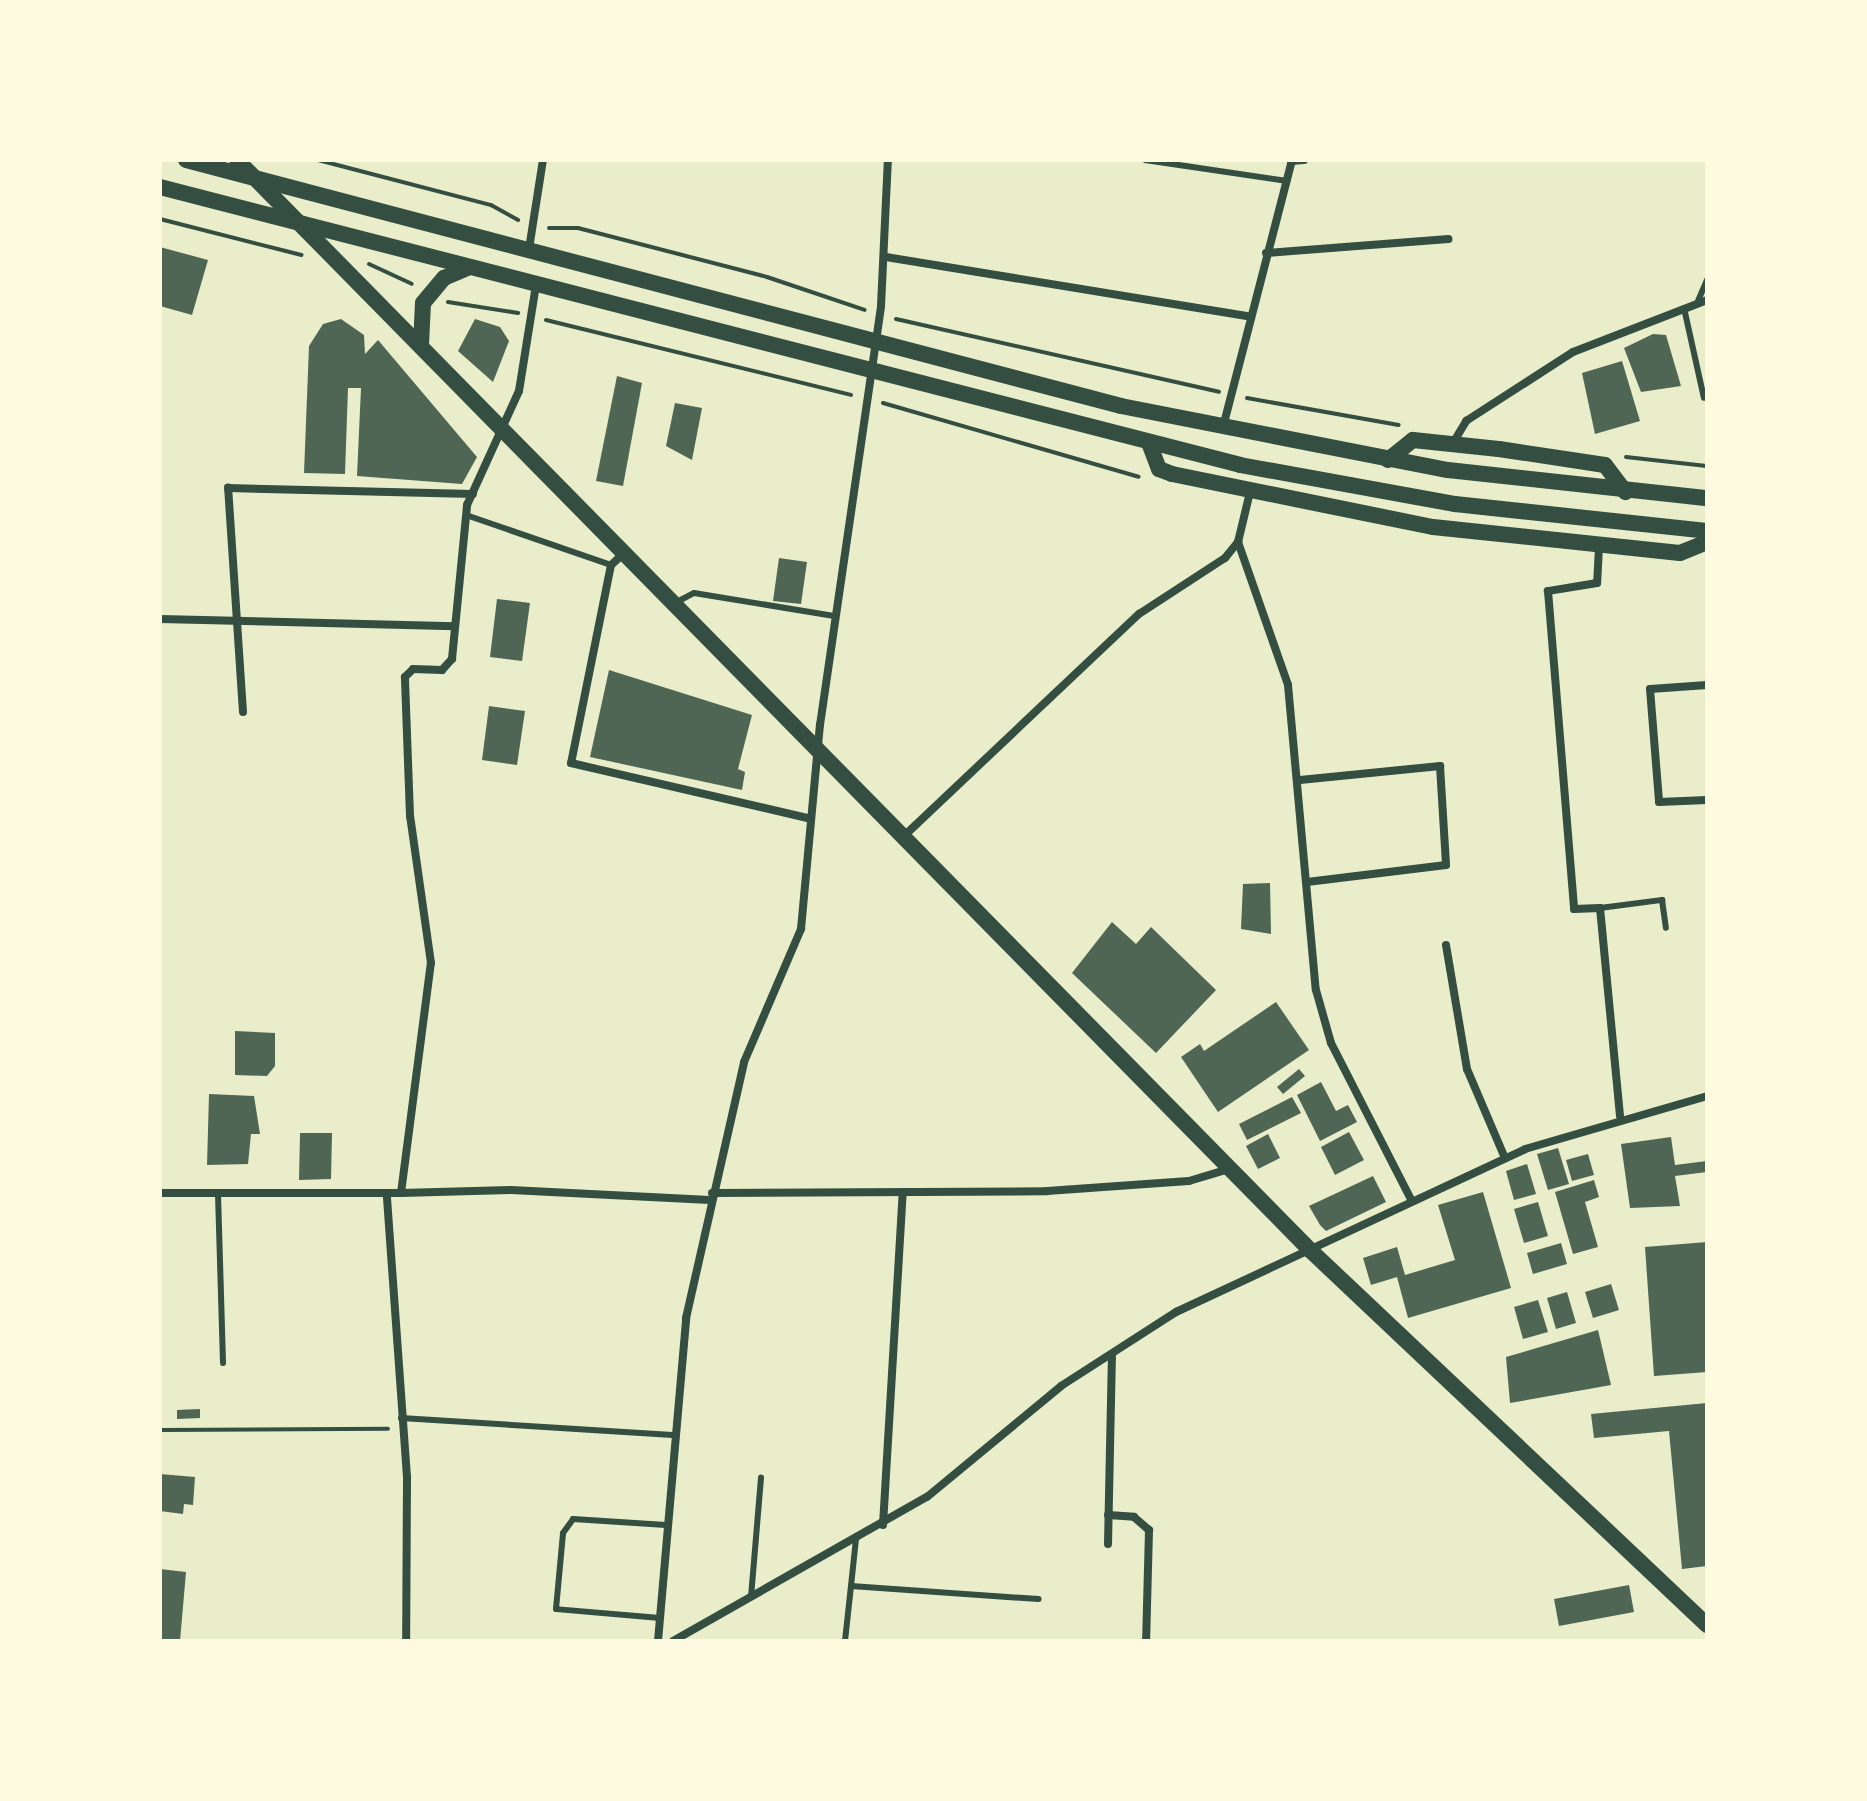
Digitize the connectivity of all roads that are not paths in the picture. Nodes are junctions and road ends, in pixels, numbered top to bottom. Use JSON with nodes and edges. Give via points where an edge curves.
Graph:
{"nodes":[{"id":1,"x":186,"y":160,"type":"edge"},
{"id":2,"x":237,"y":160,"type":"edge"},
{"id":3,"x":543,"y":160,"type":"edge"},
{"id":4,"x":888,"y":160,"type":"edge"},
{"id":5,"x":1145,"y":160,"type":"edge"},
{"id":6,"x":1292,"y":160,"type":"edge"},
{"id":7,"x":1304,"y":160,"type":"edge"},
{"id":8,"x":259,"y":180,"type":"junction"},
{"id":9,"x":1287,"y":181,"type":"junction"},
{"id":10,"x":160,"y":187,"type":"edge"},
{"id":11,"x":305,"y":224,"type":"junction"},
{"id":12,"x":1448,"y":239,"type":"dead end"},
{"id":13,"x":529,"y":249,"type":"junction"},
{"id":14,"x":1266,"y":253,"type":"junction"},
{"id":15,"x":886,"y":257,"type":"junction"},
{"id":16,"x":467,"y":268,"type":"junction"},
{"id":17,"x":1707,"y":280,"type":"edge"},
{"id":18,"x":536,"y":285,"type":"junction"},
{"id":19,"x":1702,"y":300,"type":"edge"},
{"id":20,"x":1683,"y":305,"type":"junction"},
{"id":21,"x":1248,"y":316,"type":"junction"},
{"id":22,"x":875,"y":341,"type":"junction"},
{"id":23,"x":421,"y":345,"type":"junction"},
{"id":24,"x":870,"y":371,"type":"junction"},
{"id":25,"x":1704,"y":398,"type":"dead end"},
{"id":26,"x":1223,"y":428,"type":"junction"},
{"id":27,"x":505,"y":430,"type":"junction"},
{"id":28,"x":1149,"y":443,"type":"junction"},
{"id":29,"x":1453,"y":443,"type":"junction"},
{"id":30,"x":1388,"y":460,"type":"junction"},
{"id":31,"x":1250,"y":492,"type":"junction"},
{"id":32,"x":1625,"y":492,"type":"junction"},
{"id":33,"x":473,"y":494,"type":"junction"},
{"id":34,"x":1707,"y":498,"type":"edge"},
{"id":35,"x":466,"y":515,"type":"junction"},
{"id":36,"x":1707,"y":531,"type":"edge"},
{"id":37,"x":1238,"y":542,"type":"junction"},
{"id":38,"x":1707,"y":542,"type":"edge"},
{"id":39,"x":1599,"y":547,"type":"junction"},
{"id":40,"x":617,"y":559,"type":"junction"},
{"id":41,"x":672,"y":604,"type":"junction"},
{"id":42,"x":834,"y":616,"type":"junction"},
{"id":43,"x":160,"y":619,"type":"edge"},
{"id":44,"x":236,"y":619,"type":"junction"},
{"id":45,"x":455,"y":626,"type":"junction"},
{"id":46,"x":1707,"y":685,"type":"edge"},
{"id":47,"x":243,"y":712,"type":"dead end"},
{"id":48,"x":817,"y":752,"type":"junction"},
{"id":49,"x":1300,"y":780,"type":"junction"},
{"id":50,"x":1707,"y":800,"type":"edge"},
{"id":51,"x":811,"y":819,"type":"junction"},
{"id":52,"x":904,"y":836,"type":"junction"},
{"id":53,"x":1307,"y":882,"type":"junction"},
{"id":54,"x":1600,"y":908,"type":"junction"},
{"id":55,"x":1666,"y":928,"type":"dead end"},
{"id":56,"x":1446,"y":945,"type":"dead end"},
{"id":57,"x":1707,"y":1096,"type":"edge"},
{"id":58,"x":1620,"y":1116,"type":"junction"},
{"id":59,"x":1505,"y":1158,"type":"junction"},
{"id":60,"x":1231,"y":1169,"type":"junction"},
{"id":61,"x":160,"y":1193,"type":"edge"},
{"id":62,"x":401,"y":1193,"type":"junction"},
{"id":63,"x":903,"y":1193,"type":"junction"},
{"id":64,"x":218,"y":1194,"type":"junction"},
{"id":65,"x":711,"y":1196,"type":"junction"},
{"id":66,"x":387,"y":1198,"type":"junction"},
{"id":67,"x":1412,"y":1201,"type":"junction"},
{"id":68,"x":1310,"y":1250,"type":"junction"},
{"id":69,"x":1112,"y":1355,"type":"junction"},
{"id":70,"x":223,"y":1363,"type":"dead end"},
{"id":71,"x":401,"y":1418,"type":"junction"},
{"id":72,"x":672,"y":1435,"type":"junction"},
{"id":73,"x":761,"y":1477,"type":"dead end"},
{"id":74,"x":1108,"y":1515,"type":"junction"},
{"id":75,"x":666,"y":1525,"type":"junction"},
{"id":76,"x":883,"y":1525,"type":"junction"},
{"id":77,"x":856,"y":1539,"type":"junction"},
{"id":78,"x":1108,"y":1544,"type":"dead end"},
{"id":79,"x":851,"y":1586,"type":"junction"},
{"id":80,"x":751,"y":1597,"type":"junction"},
{"id":81,"x":1039,"y":1599,"type":"dead end"},
{"id":82,"x":660,"y":1618,"type":"junction"},
{"id":83,"x":1707,"y":1625,"type":"edge"},
{"id":84,"x":406,"y":1641,"type":"edge"},
{"id":85,"x":658,"y":1641,"type":"edge"},
{"id":86,"x":673,"y":1641,"type":"edge"},
{"id":87,"x":845,"y":1641,"type":"edge"},
{"id":88,"x":1146,"y":1641,"type":"edge"}],
"edges":[{"from":1,"to":8,"type":"main road"},
{"from":2,"to":8,"type":"main road"},
{"from":3,"to":13,"type":"street"},
{"from":4,"to":15,"type":"street"},
{"from":5,"to":9,"type":"lane"},
{"from":6,"to":7,"type":"street"},
{"from":6,"to":9,"type":"street"},
{"from":8,"to":11,"type":"main road"},
{"from":8,"to":13,"type":"main road"},
{"from":9,"to":14,"type":"street"},
{"from":10,"to":11,"type":"main road"},
{"from":11,"to":16,"type":"main road"},
{"from":11,"to":23,"type":"main road"},
{"from":12,"to":14,"type":"street"},
{"from":13,"to":22,"type":"main road"},
{"from":14,"to":21,"type":"street"},
{"from":15,"to":21,"type":"street"},
{"from":15,"to":22,"type":"street"},
{"from":16,"to":18,"type":"main road"},
{"from":16,"to":23,"type":"main road","via":[[444,278],[423,303]]},
{"from":17,"to":19,"type":"lane"},
{"from":18,"to":24,"type":"main road"},
{"from":18,"to":27,"type":"street"},
{"from":19,"to":20,"type":"street"},
{"from":20,"to":25,"type":"lane"},
{"from":20,"to":29,"type":"street","via":[[1614,332],[1499,397],[1460,425]]},
{"from":21,"to":26,"type":"street"},
{"from":22,"to":24,"type":"street"},
{"from":22,"to":26,"type":"main road"},
{"from":23,"to":27,"type":"main road"},
{"from":24,"to":28,"type":"main road"},
{"from":24,"to":42,"type":"street"},
{"from":26,"to":30,"type":"main road"},
{"from":27,"to":33,"type":"street"},
{"from":27,"to":40,"type":"main road"},
{"from":28,"to":31,"type":"main road","via":[[1159,469]]},
{"from":28,"to":36,"type":"main road","via":[[1455,504]]},
{"from":29,"to":30,"type":"main road","via":[[1413,440]]},
{"from":29,"to":32,"type":"main road","via":[[1605,465]]},
{"from":30,"to":32,"type":"main road"},
{"from":31,"to":37,"type":"street"},
{"from":31,"to":39,"type":"main road"},
{"from":32,"to":34,"type":"main road"},
{"from":33,"to":35,"type":"street"},
{"from":33,"to":44,"type":"street","via":[[228,488]]},
{"from":35,"to":40,"type":"lane"},
{"from":35,"to":45,"type":"street"},
{"from":37,"to":49,"type":"street","via":[[1288,685]]},
{"from":37,"to":52,"type":"street","via":[[1139,614]]},
{"from":38,"to":39,"type":"main road","via":[[1680,553]]},
{"from":39,"to":54,"type":"street","via":[[1597,583],[1548,591],[1574,909]]},
{"from":40,"to":41,"type":"main road"},
{"from":40,"to":51,"type":"street","via":[[571,763]]},
{"from":41,"to":42,"type":"lane","via":[[694,593]]},
{"from":41,"to":48,"type":"main road"},
{"from":42,"to":48,"type":"street"},
{"from":43,"to":44,"type":"street"},
{"from":44,"to":45,"type":"street"},
{"from":44,"to":47,"type":"street"},
{"from":45,"to":62,"type":"street","via":[[452,659],[442,670],[413,669],[405,677],[410,816],[431,963]]},
{"from":46,"to":50,"type":"street","via":[[1650,689],[1659,802]]},
{"from":48,"to":51,"type":"street"},
{"from":48,"to":52,"type":"main road"},
{"from":49,"to":53,"type":"street"},
{"from":49,"to":53,"type":"street","via":[[1440,766],[1446,865]]},
{"from":51,"to":65,"type":"street","via":[[801,929],[744,1062]]},
{"from":52,"to":60,"type":"main road"},
{"from":53,"to":67,"type":"street","via":[[1316,990],[1331,1043]]},
{"from":54,"to":55,"type":"lane","via":[[1662,900]]},
{"from":54,"to":58,"type":"street"},
{"from":56,"to":59,"type":"street","via":[[1467,1069]]},
{"from":57,"to":58,"type":"street"},
{"from":58,"to":59,"type":"street"},
{"from":59,"to":67,"type":"street"},
{"from":60,"to":63,"type":"street","via":[[1126,1185]]},
{"from":60,"to":68,"type":"main road"},
{"from":61,"to":64,"type":"street"},
{"from":62,"to":65,"type":"street","via":[[511,1190]]},
{"from":62,"to":66,"type":"street"},
{"from":63,"to":65,"type":"street"},
{"from":63,"to":76,"type":"street"},
{"from":64,"to":66,"type":"street"},
{"from":64,"to":70,"type":"lane"},
{"from":65,"to":72,"type":"street"},
{"from":66,"to":71,"type":"street"},
{"from":67,"to":68,"type":"street"},
{"from":68,"to":69,"type":"street","via":[[1176,1312]]},
{"from":68,"to":83,"type":"main road"},
{"from":69,"to":74,"type":"street"},
{"from":69,"to":76,"type":"street","via":[[1061,1386]]},
{"from":71,"to":72,"type":"lane"},
{"from":71,"to":84,"type":"street"},
{"from":72,"to":75,"type":"street"},
{"from":73,"to":80,"type":"lane"},
{"from":74,"to":78,"type":"street"},
{"from":74,"to":88,"type":"street","via":[[1134,1517],[1149,1530]]},
{"from":75,"to":82,"type":"street"},
{"from":75,"to":82,"type":"lane","via":[[573,1519],[563,1533],[556,1609]]},
{"from":76,"to":77,"type":"street"},
{"from":77,"to":79,"type":"lane"},
{"from":77,"to":80,"type":"street"},
{"from":79,"to":81,"type":"lane"},
{"from":79,"to":87,"type":"lane"},
{"from":80,"to":86,"type":"street"},
{"from":82,"to":85,"type":"street"}]}
